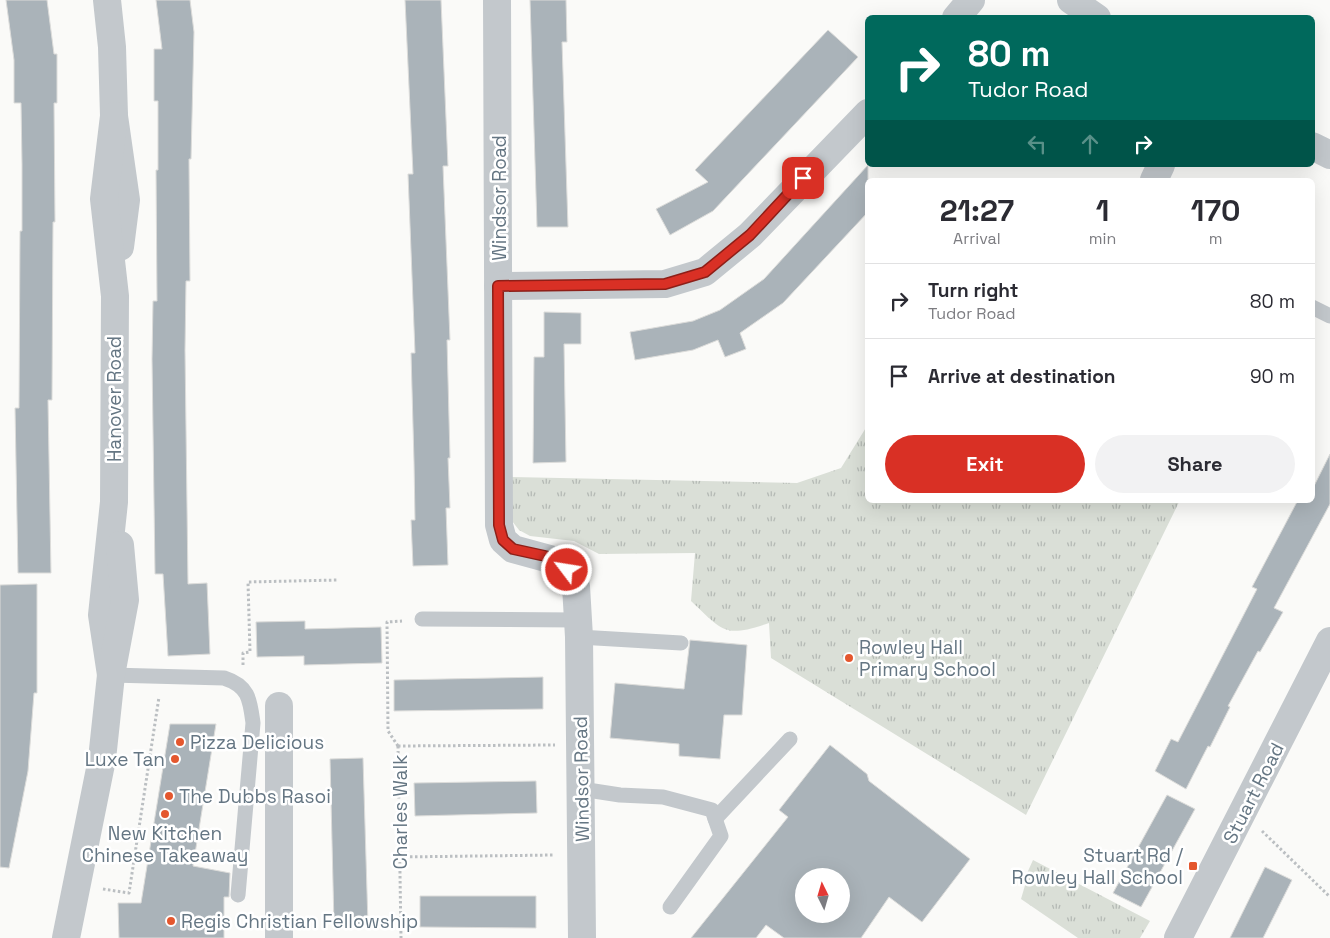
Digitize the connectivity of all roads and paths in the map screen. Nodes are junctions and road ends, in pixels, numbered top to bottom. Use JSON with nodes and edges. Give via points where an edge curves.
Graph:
{"nodes":[{"id":1,"x":107,"y":0,"type":"edge"},
{"id":2,"x":497,"y":0,"type":"edge"},
{"id":3,"x":971,"y":0,"type":"edge"},
{"id":4,"x":1072,"y":0,"type":"edge"},
{"id":5,"x":958,"y":15,"type":"edge"},
{"id":6,"x":1094,"y":15,"type":"edge"},
{"id":7,"x":865,"y":116,"type":"edge"},
{"id":8,"x":1315,"y":148,"type":"edge"},
{"id":9,"x":1330,"y":155,"type":"edge"},
{"id":10,"x":498,"y":286,"type":"junction"},
{"id":11,"x":1315,"y":308,"type":"edge"},
{"id":12,"x":1330,"y":316,"type":"edge"},
{"id":13,"x":337,"y":580,"type":"dead end"},
{"id":14,"x":422,"y":619,"type":"dead end"},
{"id":15,"x":387,"y":622,"type":"dead end"},
{"id":16,"x":578,"y":628,"type":"junction"},
{"id":17,"x":681,"y":644,"type":"dead end"},
{"id":18,"x":1329,"y":646,"type":"edge"},
{"id":19,"x":250,"y":652,"type":"dead end"},
{"id":20,"x":111,"y":675,"type":"junction"},
{"id":21,"x":162,"y":678,"type":"junction"},
{"id":22,"x":279,"y":706,"type":"dead end"},
{"id":23,"x":790,"y":739,"type":"dead end"},
{"id":24,"x":580,"y":745,"type":"junction"},
{"id":25,"x":398,"y":746,"type":"junction"},
{"id":26,"x":581,"y":789,"type":"junction"},
{"id":27,"x":1243,"y":814,"type":"junction"},
{"id":28,"x":715,"y":819,"type":"junction"},
{"id":29,"x":582,"y":855,"type":"junction"},
{"id":30,"x":400,"y":857,"type":"junction"},
{"id":31,"x":78,"y":885,"type":"junction"},
{"id":32,"x":238,"y":895,"type":"dead end"},
{"id":33,"x":1330,"y":897,"type":"edge"},
{"id":34,"x":670,"y":907,"type":"dead end"},
{"id":35,"x":66,"y":938,"type":"edge"},
{"id":36,"x":279,"y":938,"type":"edge"},
{"id":37,"x":401,"y":938,"type":"edge"},
{"id":38,"x":582,"y":938,"type":"edge"},
{"id":39,"x":1178,"y":938,"type":"edge"}],
"edges":[{"from":1,"to":20,"type":"street","name":"Hanover Road","via":[[114,116],[126,200],[115,296],[114,502],[125,600]]},
{"from":2,"to":10,"type":"street","name":"Windsor Road"},
{"from":3,"to":5,"type":"street"},
{"from":4,"to":6,"type":"street"},
{"from":7,"to":10,"type":"street","via":[[750,235],[705,272],[665,284]]},
{"from":8,"to":9,"type":"street"},
{"from":10,"to":16,"type":"street","name":"Windsor Road","via":[[499,525],[503,540],[513,549],[545,556],[567,570],[576,586]]},
{"from":11,"to":12,"type":"lane"},
{"from":13,"to":19,"type":"path","via":[[248,582]]},
{"from":14,"to":16,"type":"lane"},
{"from":15,"to":25,"type":"path","via":[[388,731]]},
{"from":16,"to":17,"type":"lane"},
{"from":16,"to":24,"type":"street","name":"Windsor Road"},
{"from":18,"to":27,"type":"street","name":"Stuart Road"},
{"from":20,"to":21,"type":"lane"},
{"from":20,"to":31,"type":"street","name":"Hanover Road","via":[[102,759]]},
{"from":21,"to":31,"type":"path","via":[[129,893]]},
{"from":21,"to":32,"type":"lane","via":[[224,678],[235,682],[249,696],[253,723]]},
{"from":22,"to":36,"type":"street"},
{"from":23,"to":28,"type":"lane"},
{"from":24,"to":25,"type":"path","name":"Charles Walk"},
{"from":24,"to":26,"type":"street","name":"Windsor Road"},
{"from":25,"to":30,"type":"path","name":"Charles Walk"},
{"from":26,"to":28,"type":"lane","via":[[663,797],[712,810]]},
{"from":26,"to":29,"type":"street","name":"Windsor Road"},
{"from":27,"to":33,"type":"path"},
{"from":27,"to":39,"type":"street","name":"Stuart Road"},
{"from":28,"to":34,"type":"lane","via":[[721,836]]},
{"from":29,"to":30,"type":"path"},
{"from":29,"to":38,"type":"street","name":"Windsor Road"},
{"from":30,"to":37,"type":"path","name":"Charles Walk"},
{"from":31,"to":35,"type":"street","name":"Hanover Road"}]}
